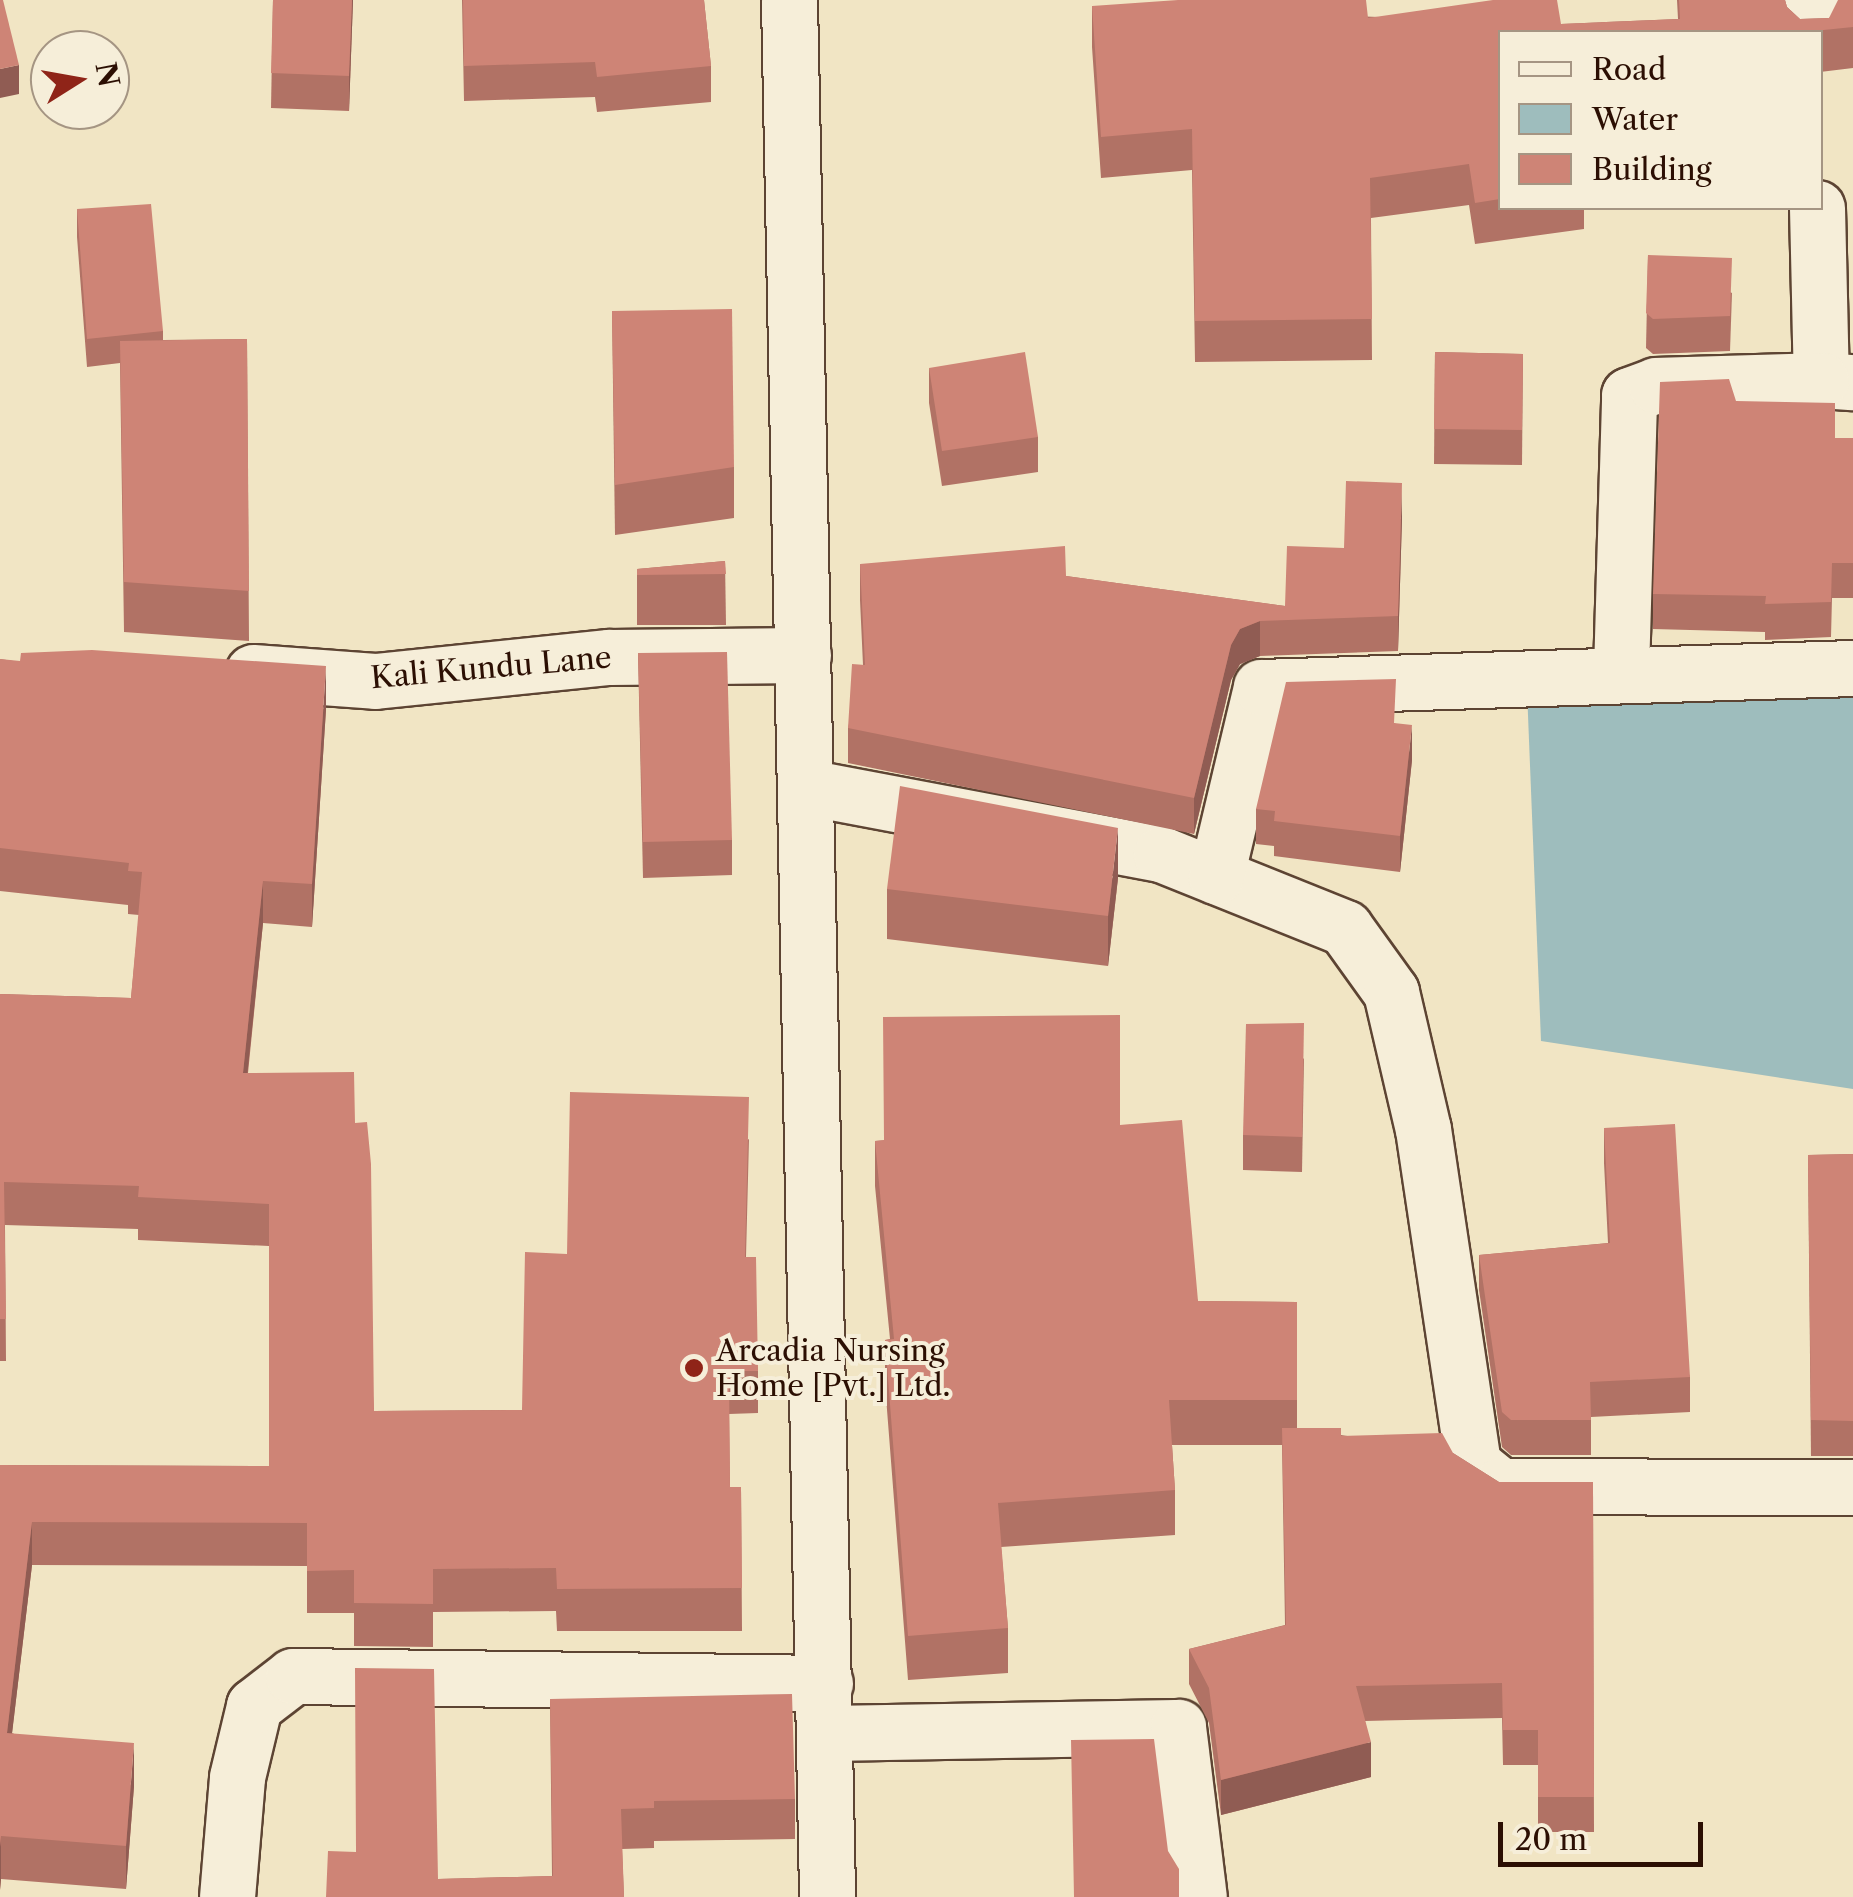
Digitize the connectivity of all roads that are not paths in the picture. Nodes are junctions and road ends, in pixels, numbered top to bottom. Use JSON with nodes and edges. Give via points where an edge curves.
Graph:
{"nodes":[{"id":1,"x":789,"y":0,"type":"edge"},
{"id":2,"x":1812,"y":0,"type":"edge"},
{"id":3,"x":1813,"y":30,"type":"edge"},
{"id":4,"x":1818,"y":210,"type":"edge"},
{"id":5,"x":1837,"y":381,"type":"edge"},
{"id":6,"x":803,"y":655,"type":"junction"},
{"id":7,"x":1853,"y":668,"type":"edge"},
{"id":8,"x":205,"y":669,"type":"edge"},
{"id":9,"x":1621,"y":671,"type":"junction"},
{"id":10,"x":806,"y":787,"type":"junction"},
{"id":11,"x":1216,"y":876,"type":"junction"},
{"id":12,"x":1853,"y":1487,"type":"edge"},
{"id":13,"x":826,"y":1708,"type":"junction"},
{"id":14,"x":227,"y":1897,"type":"edge"},
{"id":15,"x":827,"y":1897,"type":"edge"},
{"id":16,"x":1199,"y":1897,"type":"edge"}],
"edges":[{"from":1,"to":6,"type":"street"},
{"from":2,"to":3,"type":"street"},
{"from":4,"to":5,"type":"street"},
{"from":5,"to":9,"type":"street","via":[[1656,386],[1629,395]]},
{"from":6,"to":8,"type":"street","name":"Kali Kundu Lane","via":[[608,657],[375,681]]},
{"from":6,"to":10,"type":"street"},
{"from":7,"to":9,"type":"street"},
{"from":9,"to":11,"type":"street","via":[[1261,688]]},
{"from":10,"to":11,"type":"street","via":[[1161,854]]},
{"from":10,"to":13,"type":"street"},
{"from":11,"to":12,"type":"street","via":[[1345,928],[1391,992],[1423,1129],[1473,1464],[1500,1486]]},
{"from":13,"to":14,"type":"street","via":[[293,1676],[254,1706],[237,1776]]},
{"from":13,"to":15,"type":"street"},
{"from":13,"to":16,"type":"street","via":[[1178,1727]]}]}
